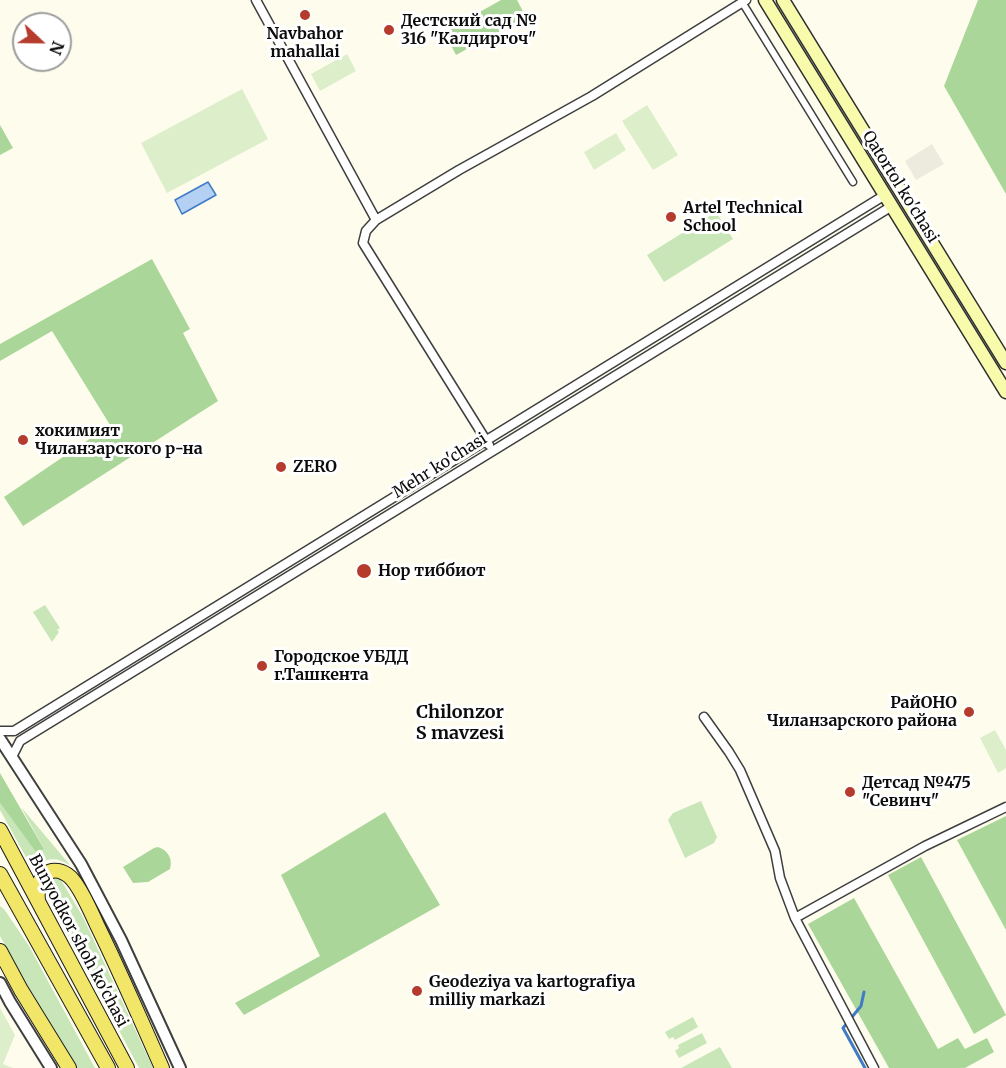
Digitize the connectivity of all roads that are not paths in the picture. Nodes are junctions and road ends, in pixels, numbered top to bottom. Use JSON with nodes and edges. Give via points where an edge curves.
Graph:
{"nodes":[{"id":1,"x":256,"y":0,"type":"edge"},
{"id":2,"x":765,"y":0,"type":"edge"},
{"id":3,"x":783,"y":0,"type":"edge"},
{"id":4,"x":744,"y":1,"type":"edge"},
{"id":5,"x":853,"y":182,"type":"dead end"},
{"id":6,"x":898,"y":187,"type":"junction"},
{"id":7,"x":885,"y":195,"type":"junction"},
{"id":8,"x":904,"y":198,"type":"junction"},
{"id":9,"x":892,"y":206,"type":"junction"},
{"id":10,"x":376,"y":220,"type":"junction"},
{"id":11,"x":1006,"y":363,"type":"edge"},
{"id":12,"x":585,"y":380,"type":"junction"},
{"id":13,"x":591,"y":391,"type":"junction"},
{"id":14,"x":1006,"y":392,"type":"edge"},
{"id":15,"x":486,"y":441,"type":"junction"},
{"id":16,"x":476,"y":447,"type":"junction"},
{"id":17,"x":493,"y":451,"type":"junction"},
{"id":18,"x":483,"y":457,"type":"junction"},
{"id":19,"x":316,"y":545,"type":"junction"},
{"id":20,"x":299,"y":556,"type":"junction"},
{"id":21,"x":322,"y":556,"type":"junction"},
{"id":22,"x":306,"y":566,"type":"junction"},
{"id":23,"x":704,"y":717,"type":"dead end"},
{"id":24,"x":0,"y":731,"type":"edge"},
{"id":25,"x":14,"y":731,"type":"junction"},
{"id":26,"x":0,"y":739,"type":"edge"},
{"id":27,"x":20,"y":741,"type":"junction"},
{"id":28,"x":12,"y":757,"type":"junction"},
{"id":29,"x":1006,"y":807,"type":"edge"},
{"id":30,"x":0,"y":830,"type":"edge"},
{"id":31,"x":0,"y":873,"type":"edge"},
{"id":32,"x":38,"y":900,"type":"junction"},
{"id":33,"x":0,"y":901,"type":"edge"},
{"id":34,"x":21,"y":911,"type":"junction"},
{"id":35,"x":795,"y":918,"type":"junction"},
{"id":36,"x":0,"y":951,"type":"edge"},
{"id":37,"x":0,"y":983,"type":"edge"},
{"id":38,"x":51,"y":1068,"type":"edge"},
{"id":39,"x":69,"y":1068,"type":"edge"},
{"id":40,"x":108,"y":1068,"type":"edge"},
{"id":41,"x":127,"y":1068,"type":"edge"},
{"id":42,"x":162,"y":1068,"type":"edge"},
{"id":43,"x":180,"y":1068,"type":"edge"},
{"id":44,"x":874,"y":1068,"type":"edge"}],
"edges":[{"from":1,"to":10,"type":"street"},
{"from":2,"to":7,"type":"main road","name":"Qatortol ko'chasi"},
{"from":3,"to":6,"type":"main road","name":"Qatortol ko'chasi"},
{"from":4,"to":5,"type":"street"},
{"from":4,"to":10,"type":"street","via":[[592,96]]},
{"from":6,"to":7,"type":"main road"},
{"from":6,"to":8,"type":"main road","name":"Qatortol ko'chasi"},
{"from":6,"to":9,"type":"main road"},
{"from":7,"to":9,"type":"main road","name":"Qatortol ko'chasi"},
{"from":7,"to":12,"type":"street","name":"Mehr ko'chasi"},
{"from":8,"to":9,"type":"main road"},
{"from":8,"to":11,"type":"main road","name":"Qatortol ko'chasi"},
{"from":9,"to":13,"type":"street","name":"Mehr ko'chasi"},
{"from":9,"to":14,"type":"main road","name":"Qatortol ko'chasi"},
{"from":10,"to":15,"type":"street","via":[[366,231],[363,243]]},
{"from":12,"to":13,"type":"street"},
{"from":12,"to":15,"type":"street","name":"Mehr ko'chasi"},
{"from":13,"to":17,"type":"street","name":"Mehr ko'chasi"},
{"from":15,"to":16,"type":"street","name":"Mehr ko'chasi"},
{"from":15,"to":17,"type":"street"},
{"from":16,"to":18,"type":"street"},
{"from":16,"to":19,"type":"street","name":"Mehr ko'chasi"},
{"from":17,"to":18,"type":"street","name":"Mehr ko'chasi"},
{"from":18,"to":21,"type":"street","name":"Mehr ko'chasi"},
{"from":19,"to":20,"type":"street","name":"Mehr ko'chasi"},
{"from":19,"to":21,"type":"street"},
{"from":20,"to":22,"type":"street"},
{"from":20,"to":25,"type":"street","name":"Mehr ko'chasi"},
{"from":21,"to":22,"type":"street","name":"Mehr ko'chasi"},
{"from":22,"to":27,"type":"street","name":"Mehr ko'chasi"},
{"from":23,"to":35,"type":"street","via":[[740,770],[775,851]]},
{"from":24,"to":25,"type":"street"},
{"from":25,"to":27,"type":"street"},
{"from":26,"to":28,"type":"street"},
{"from":27,"to":28,"type":"street"},
{"from":28,"to":43,"type":"street","via":[[81,864]]},
{"from":29,"to":35,"type":"street","via":[[925,846]]},
{"from":30,"to":32,"type":"main road","name":"Bunyodkor shoh ko'chasi"},
{"from":31,"to":34,"type":"main road","name":"Bunyodkor shoh ko'chasi"},
{"from":32,"to":41,"type":"main road","name":"Bunyodkor shoh ko'chasi"},
{"from":32,"to":42,"type":"main road","via":[[39,884],[48,872],[62,872],[73,881],[92,913]]},
{"from":33,"to":34,"type":"main road"},
{"from":34,"to":40,"type":"main road","name":"Bunyodkor shoh ko'chasi"},
{"from":35,"to":44,"type":"street"},
{"from":36,"to":39,"type":"main road"},
{"from":37,"to":38,"type":"street"}]}
